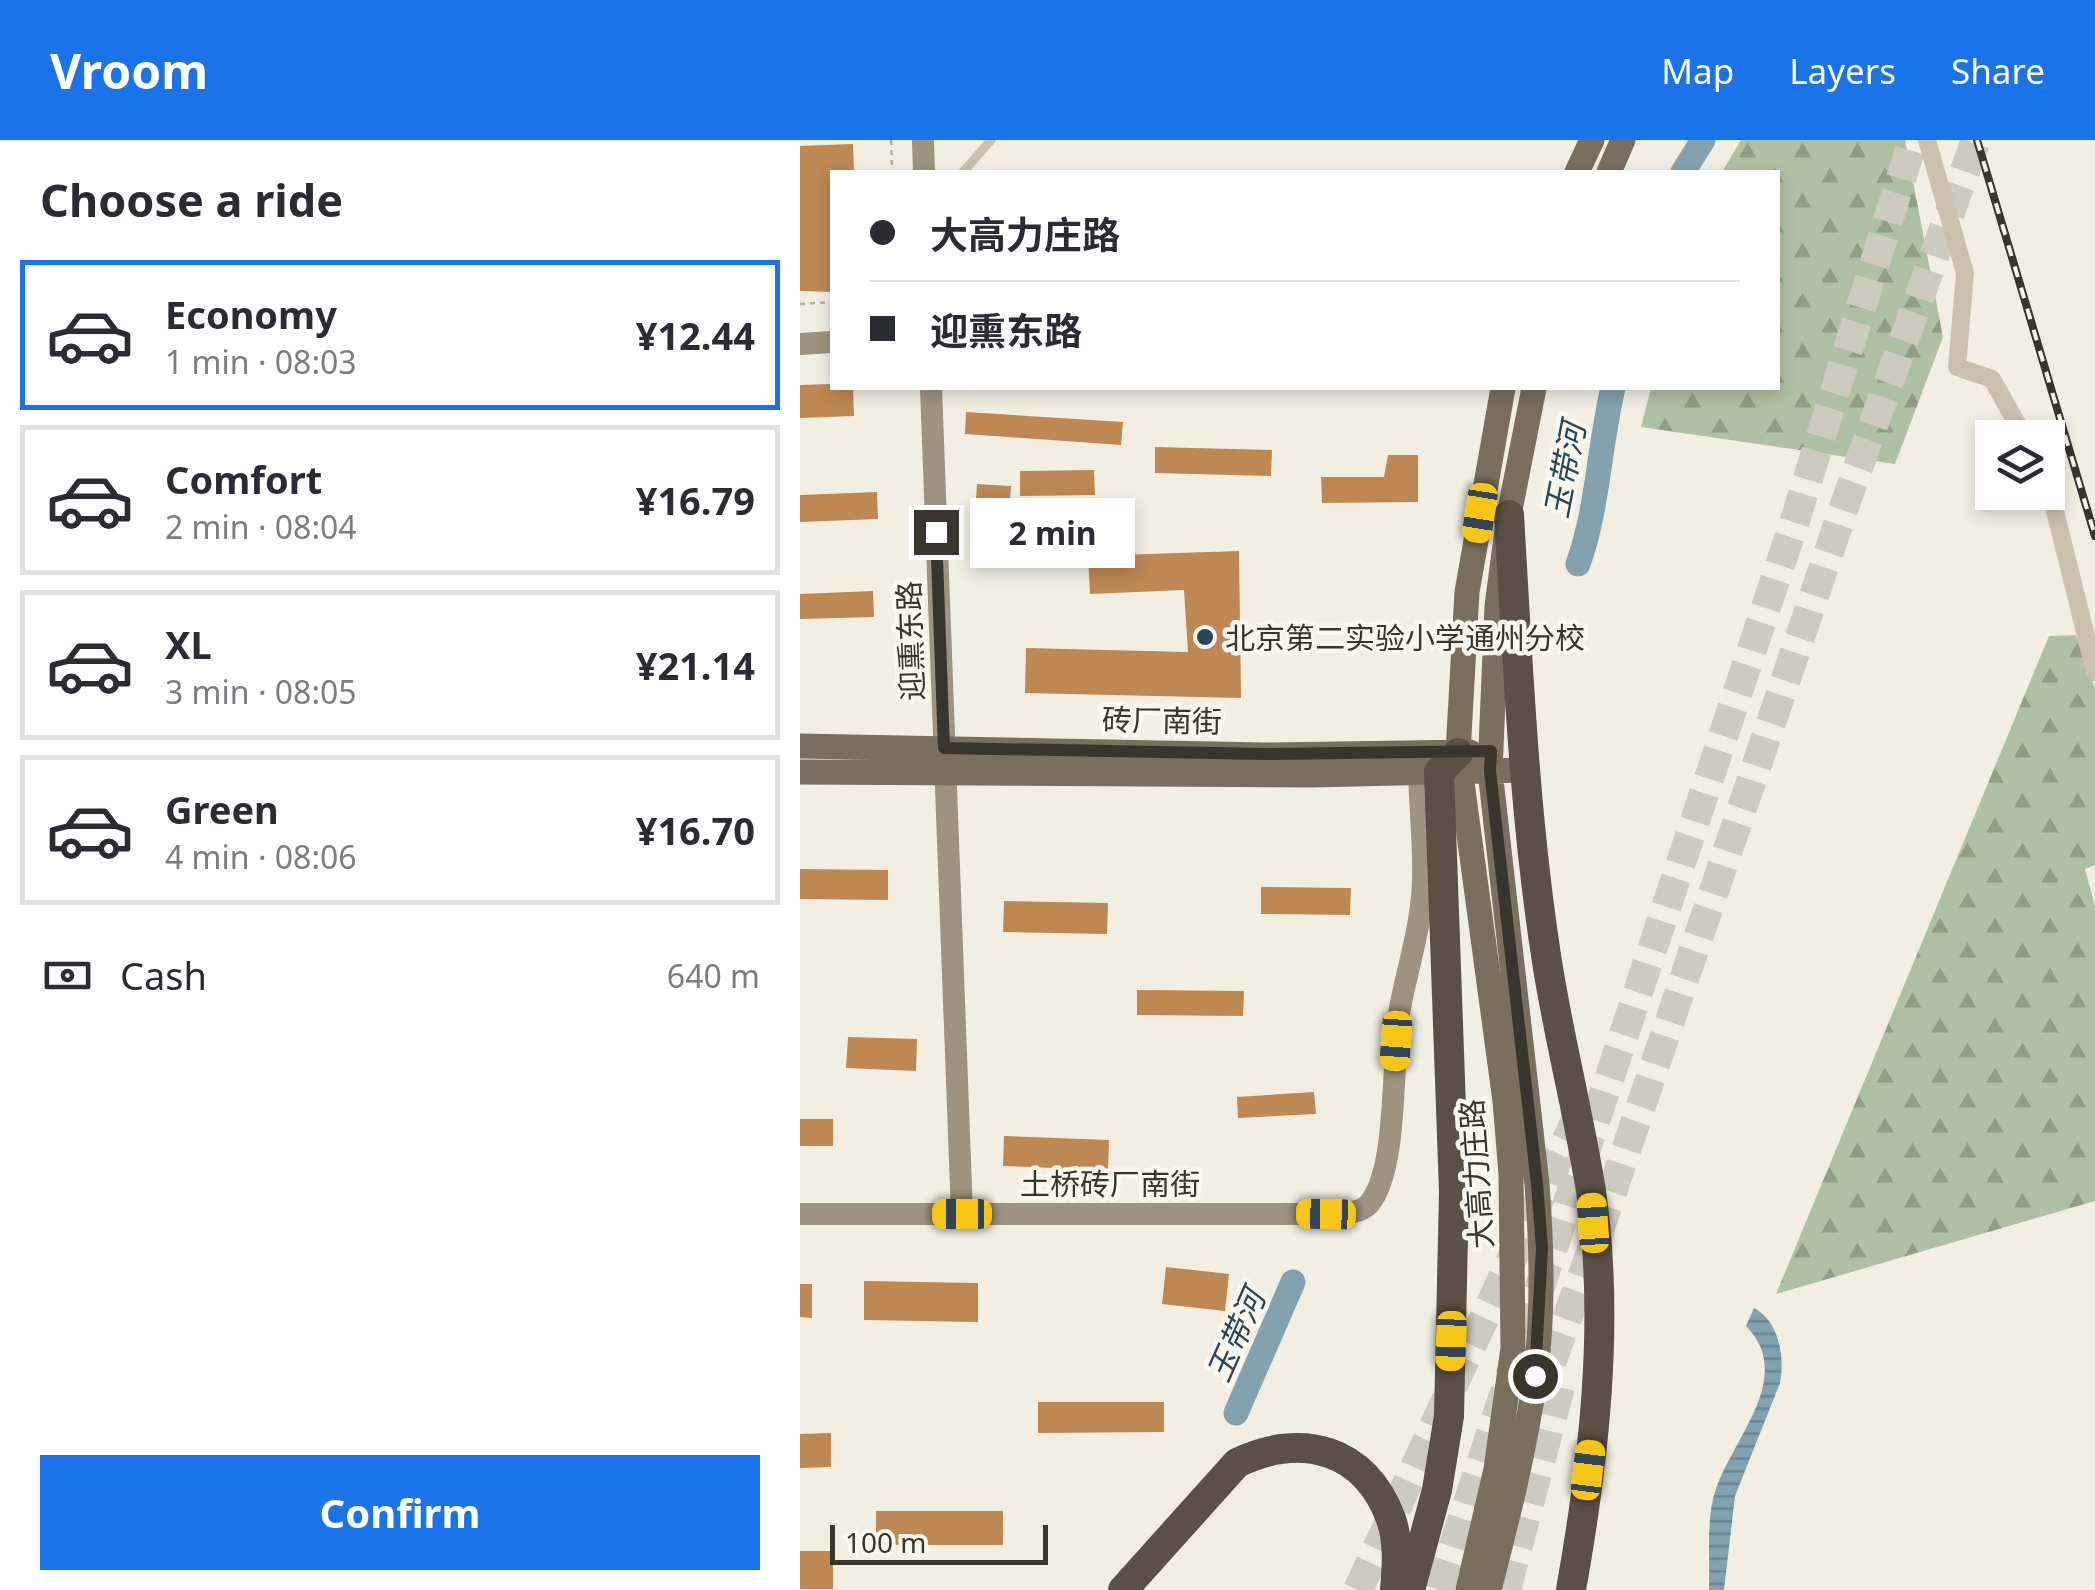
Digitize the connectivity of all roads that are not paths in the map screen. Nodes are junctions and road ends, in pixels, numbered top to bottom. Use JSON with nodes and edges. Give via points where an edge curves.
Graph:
{"nodes":[{"id":1,"x":923,"y":140,"type":"edge"},
{"id":2,"x":991,"y":140,"type":"edge"},
{"id":3,"x":1592,"y":140,"type":"edge"},
{"id":4,"x":1623,"y":140,"type":"edge"},
{"id":5,"x":1927,"y":140,"type":"edge"},
{"id":6,"x":924,"y":170,"type":"edge"},
{"id":7,"x":965,"y":170,"type":"edge"},
{"id":8,"x":1578,"y":170,"type":"edge"},
{"id":9,"x":1610,"y":170,"type":"edge"},
{"id":10,"x":830,"y":342,"type":"edge"},
{"id":11,"x":800,"y":344,"type":"edge"},
{"id":12,"x":930,"y":390,"type":"edge"},
{"id":13,"x":1503,"y":390,"type":"edge"},
{"id":14,"x":1534,"y":390,"type":"edge"},
{"id":15,"x":2016,"y":420,"type":"edge"},
{"id":16,"x":2055,"y":510,"type":"edge"},
{"id":17,"x":1508,"y":515,"type":"junction"},
{"id":18,"x":2095,"y":672,"type":"edge"},
{"id":19,"x":800,"y":746,"type":"edge"},
{"id":20,"x":944,"y":760,"type":"junction"},
{"id":21,"x":1524,"y":760,"type":"junction"},
{"id":22,"x":1491,"y":761,"type":"junction"},
{"id":23,"x":1444,"y":767,"type":"junction"},
{"id":24,"x":800,"y":772,"type":"edge"},
{"id":25,"x":800,"y":1214,"type":"edge"},
{"id":26,"x":962,"y":1214,"type":"junction"},
{"id":27,"x":1123,"y":1590,"type":"edge"},
{"id":28,"x":1395,"y":1590,"type":"edge"},
{"id":29,"x":1410,"y":1590,"type":"edge"},
{"id":30,"x":1468,"y":1590,"type":"edge"},
{"id":31,"x":1489,"y":1590,"type":"edge"},
{"id":32,"x":1571,"y":1590,"type":"edge"}],
"edges":[{"from":1,"to":6,"type":"street"},
{"from":2,"to":7,"type":"lane"},
{"from":3,"to":8,"type":"main road"},
{"from":4,"to":9,"type":"main road"},
{"from":5,"to":15,"type":"street","via":[[1965,273],[1957,367],[1992,378]]},
{"from":10,"to":11,"type":"street"},
{"from":12,"to":20,"type":"street","name":"迎熏东路"},
{"from":13,"to":23,"type":"main road","name":"大高力庄路"},
{"from":14,"to":17,"type":"main road","name":"大高力庄路"},
{"from":16,"to":18,"type":"street"},
{"from":17,"to":21,"type":"highway"},
{"from":17,"to":22,"type":"main road","name":"大高力庄路","via":[[1496,606]]},
{"from":19,"to":20,"type":"main road","name":"砖厂南街"},
{"from":20,"to":23,"type":"main road","name":"砖厂南街","via":[[1266,754]]},
{"from":20,"to":23,"type":"main road","name":"砖厂南街","via":[[1312,775]]},
{"from":20,"to":24,"type":"main road","name":"砖厂南街"},
{"from":20,"to":26,"type":"street","name":"迎熏东路"},
{"from":21,"to":22,"type":"main road","name":"砖厂南街"},
{"from":21,"to":32,"type":"highway","via":[[1548,966],[1591,1193],[1598,1283],[1594,1420]]},
{"from":22,"to":23,"type":"main road","name":"砖厂南街"},
{"from":22,"to":31,"type":"main road","name":"大高力庄路","via":[[1542,1248],[1535,1376]]},
{"from":23,"to":26,"type":"street","name":"土桥砖厂南街","via":[[1400,1007],[1388,1151],[1367,1207],[1350,1213]]},
{"from":23,"to":29,"type":"highway","via":[[1454,1192],[1449,1416]]},
{"from":23,"to":30,"type":"main road","name":"大高力庄路","via":[[1505,1101],[1512,1174],[1513,1348],[1496,1469]]},
{"from":25,"to":26,"type":"street","name":"土桥砖厂南街"},
{"from":27,"to":28,"type":"highway","via":[[1237,1463],[1261,1451],[1306,1446],[1344,1460],[1378,1493],[1396,1540]]}]}
